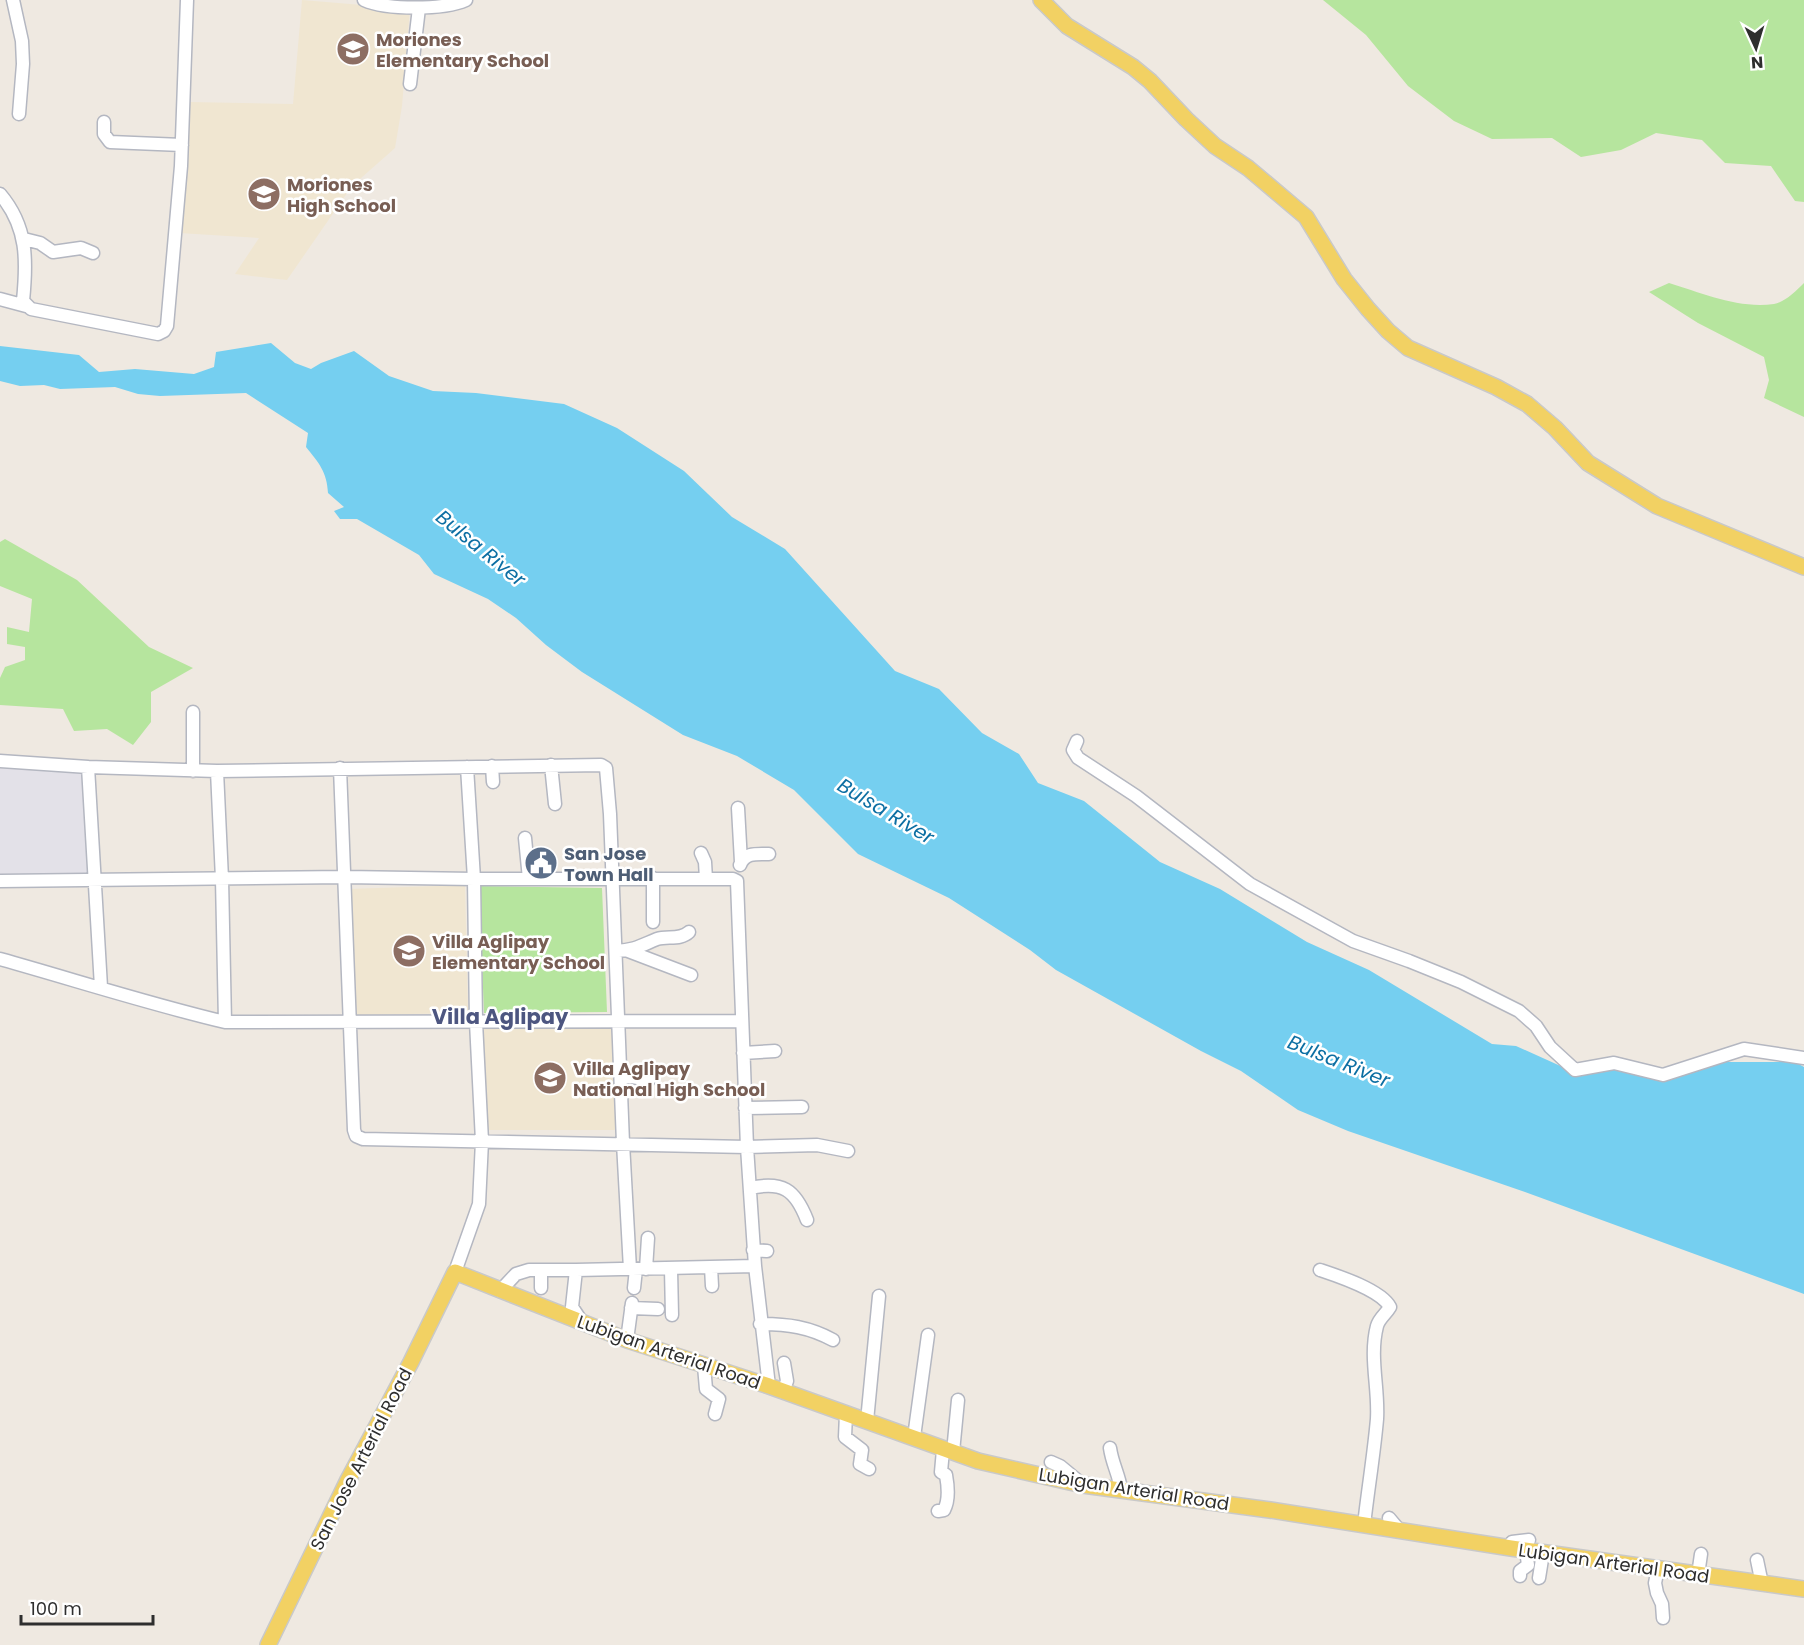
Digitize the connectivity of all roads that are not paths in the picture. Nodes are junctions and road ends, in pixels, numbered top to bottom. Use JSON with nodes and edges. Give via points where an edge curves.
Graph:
{"nodes":[{"id":1,"x":13,"y":0,"type":"edge"},
{"id":2,"x":187,"y":0,"type":"edge"},
{"id":3,"x":364,"y":0,"type":"edge"},
{"id":4,"x":466,"y":0,"type":"edge"},
{"id":5,"x":1041,"y":0,"type":"edge"},
{"id":6,"x":419,"y":8,"type":"junction"},
{"id":7,"x":410,"y":84,"type":"dead end"},
{"id":8,"x":19,"y":114,"type":"dead end"},
{"id":9,"x":104,"y":122,"type":"dead end"},
{"id":10,"x":182,"y":145,"type":"junction"},
{"id":11,"x":0,"y":194,"type":"edge"},
{"id":12,"x":24,"y":238,"type":"junction"},
{"id":13,"x":93,"y":253,"type":"dead end"},
{"id":14,"x":0,"y":299,"type":"edge"},
{"id":15,"x":26,"y":306,"type":"junction"},
{"id":16,"x":1804,"y":567,"type":"edge"},
{"id":17,"x":193,"y":712,"type":"dead end"},
{"id":18,"x":1077,"y":741,"type":"dead end"},
{"id":19,"x":0,"y":761,"type":"edge"},
{"id":20,"x":551,"y":765,"type":"junction"},
{"id":21,"x":468,"y":766,"type":"junction"},
{"id":22,"x":492,"y":766,"type":"junction"},
{"id":23,"x":88,"y":767,"type":"junction"},
{"id":24,"x":340,"y":768,"type":"junction"},
{"id":25,"x":193,"y":771,"type":"junction"},
{"id":26,"x":217,"y":771,"type":"junction"},
{"id":27,"x":493,"y":782,"type":"dead end"},
{"id":28,"x":555,"y":804,"type":"dead end"},
{"id":29,"x":738,"y":808,"type":"dead end"},
{"id":30,"x":525,"y":838,"type":"dead end"},
{"id":31,"x":701,"y":853,"type":"dead end"},
{"id":32,"x":769,"y":854,"type":"dead end"},
{"id":33,"x":741,"y":862,"type":"junction"},
{"id":34,"x":345,"y":877,"type":"junction"},
{"id":35,"x":612,"y":878,"type":"junction"},
{"id":36,"x":653,"y":878,"type":"junction"},
{"id":37,"x":222,"y":879,"type":"junction"},
{"id":38,"x":474,"y":879,"type":"junction"},
{"id":39,"x":529,"y":879,"type":"junction"},
{"id":40,"x":706,"y":879,"type":"junction"},
{"id":41,"x":95,"y":880,"type":"junction"},
{"id":42,"x":0,"y":881,"type":"edge"},
{"id":43,"x":737,"y":881,"type":"junction"},
{"id":44,"x":653,"y":922,"type":"dead end"},
{"id":45,"x":689,"y":932,"type":"dead end"},
{"id":46,"x":621,"y":950,"type":"junction"},
{"id":47,"x":0,"y":959,"type":"edge"},
{"id":48,"x":691,"y":975,"type":"dead end"},
{"id":49,"x":101,"y":987,"type":"junction"},
{"id":50,"x":350,"y":1021,"type":"junction"},
{"id":51,"x":742,"y":1021,"type":"junction"},
{"id":52,"x":225,"y":1022,"type":"junction"},
{"id":53,"x":476,"y":1022,"type":"junction"},
{"id":54,"x":619,"y":1023,"type":"junction"},
{"id":55,"x":775,"y":1051,"type":"dead end"},
{"id":56,"x":743,"y":1053,"type":"junction"},
{"id":57,"x":1804,"y":1059,"type":"edge"},
{"id":58,"x":621,"y":1075,"type":"junction"},
{"id":59,"x":649,"y":1080,"type":"dead end"},
{"id":60,"x":802,"y":1107,"type":"dead end"},
{"id":61,"x":746,"y":1108,"type":"junction"},
{"id":62,"x":482,"y":1141,"type":"junction"},
{"id":63,"x":623,"y":1143,"type":"junction"},
{"id":64,"x":747,"y":1147,"type":"junction"},
{"id":65,"x":848,"y":1151,"type":"dead end"},
{"id":66,"x":750,"y":1188,"type":"junction"},
{"id":67,"x":807,"y":1220,"type":"dead end"},
{"id":68,"x":648,"y":1238,"type":"dead end"},
{"id":69,"x":753,"y":1250,"type":"junction"},
{"id":70,"x":767,"y":1251,"type":"dead end"},
{"id":71,"x":755,"y":1266,"type":"junction"},
{"id":72,"x":711,"y":1267,"type":"junction"},
{"id":73,"x":638,"y":1269,"type":"junction"},
{"id":74,"x":671,"y":1269,"type":"junction"},
{"id":75,"x":541,"y":1270,"type":"junction"},
{"id":76,"x":576,"y":1270,"type":"junction"},
{"id":77,"x":1320,"y":1270,"type":"dead end"},
{"id":78,"x":455,"y":1272,"type":"junction"},
{"id":79,"x":712,"y":1286,"type":"dead end"},
{"id":80,"x":541,"y":1288,"type":"dead end"},
{"id":81,"x":634,"y":1288,"type":"dead end"},
{"id":82,"x":501,"y":1291,"type":"junction"},
{"id":83,"x":879,"y":1296,"type":"dead end"},
{"id":84,"x":658,"y":1309,"type":"dead end"},
{"id":85,"x":672,"y":1315,"type":"dead end"},
{"id":86,"x":582,"y":1322,"type":"junction"},
{"id":87,"x":760,"y":1324,"type":"junction"},
{"id":88,"x":928,"y":1335,"type":"dead end"},
{"id":89,"x":627,"y":1340,"type":"junction"},
{"id":90,"x":834,"y":1340,"type":"dead end"},
{"id":91,"x":784,"y":1363,"type":"dead end"},
{"id":92,"x":704,"y":1366,"type":"junction"},
{"id":93,"x":776,"y":1389,"type":"junction"},
{"id":94,"x":958,"y":1400,"type":"dead end"},
{"id":95,"x":715,"y":1414,"type":"dead end"},
{"id":96,"x":846,"y":1414,"type":"junction"},
{"id":97,"x":867,"y":1421,"type":"junction"},
{"id":98,"x":914,"y":1437,"type":"junction"},
{"id":99,"x":1110,"y":1448,"type":"dead end"},
{"id":100,"x":948,"y":1451,"type":"junction"},
{"id":101,"x":1051,"y":1462,"type":"dead end"},
{"id":102,"x":870,"y":1469,"type":"dead end"},
{"id":103,"x":1083,"y":1485,"type":"junction"},
{"id":104,"x":1120,"y":1490,"type":"junction"},
{"id":105,"x":938,"y":1511,"type":"dead end"},
{"id":106,"x":1389,"y":1518,"type":"dead end"},
{"id":107,"x":1364,"y":1525,"type":"junction"},
{"id":108,"x":1400,"y":1531,"type":"junction"},
{"id":109,"x":1522,"y":1546,"type":"junction"},
{"id":110,"x":1543,"y":1552,"type":"junction"},
{"id":111,"x":1701,"y":1554,"type":"dead end"},
{"id":112,"x":1756,"y":1560,"type":"dead end"},
{"id":113,"x":1658,"y":1568,"type":"junction"},
{"id":114,"x":1698,"y":1575,"type":"junction"},
{"id":115,"x":1520,"y":1576,"type":"dead end"},
{"id":116,"x":1539,"y":1578,"type":"dead end"},
{"id":117,"x":1762,"y":1584,"type":"junction"},
{"id":118,"x":1804,"y":1589,"type":"edge"},
{"id":119,"x":1663,"y":1618,"type":"dead end"},
{"id":120,"x":268,"y":1645,"type":"edge"}],
"edges":[{"from":1,"to":8,"type":"street","via":[[22,40]]},
{"from":2,"to":10,"type":"street"},
{"from":3,"to":6,"type":"street"},
{"from":4,"to":6,"type":"street","via":[[446,7]]},
{"from":5,"to":16,"type":"main road","via":[[1067,26],[1133,67],[1215,146],[1306,217],[1344,279],[1388,331],[1408,348],[1527,404],[1588,463],[1657,506]]},
{"from":6,"to":7,"type":"street"},
{"from":9,"to":10,"type":"street","via":[[104,134],[110,142]]},
{"from":10,"to":15,"type":"street","via":[[164,331],[158,334]]},
{"from":11,"to":12,"type":"street"},
{"from":12,"to":13,"type":"street","via":[[53,252],[81,248]]},
{"from":12,"to":15,"type":"street"},
{"from":14,"to":15,"type":"street"},
{"from":17,"to":25,"type":"street"},
{"from":18,"to":57,"type":"street","via":[[1073,750],[1078,758],[1136,796],[1250,884],[1353,941],[1461,982],[1520,1011],[1575,1070],[1614,1063],[1663,1075],[1744,1049]]},
{"from":19,"to":23,"type":"street"},
{"from":20,"to":22,"type":"street"},
{"from":20,"to":28,"type":"street"},
{"from":20,"to":35,"type":"street","via":[[606,768]]},
{"from":21,"to":22,"type":"street"},
{"from":21,"to":24,"type":"street"},
{"from":21,"to":38,"type":"street"},
{"from":22,"to":27,"type":"street"},
{"from":23,"to":25,"type":"street"},
{"from":23,"to":41,"type":"street"},
{"from":24,"to":26,"type":"street"},
{"from":24,"to":34,"type":"street"},
{"from":25,"to":26,"type":"street"},
{"from":26,"to":37,"type":"street"},
{"from":29,"to":33,"type":"street"},
{"from":30,"to":39,"type":"street"},
{"from":31,"to":40,"type":"street"},
{"from":32,"to":33,"type":"street","via":[[749,855]]},
{"from":33,"to":43,"type":"street"},
{"from":34,"to":37,"type":"street"},
{"from":34,"to":38,"type":"street"},
{"from":34,"to":50,"type":"street"},
{"from":35,"to":36,"type":"street"},
{"from":35,"to":39,"type":"street"},
{"from":35,"to":46,"type":"street"},
{"from":36,"to":40,"type":"street"},
{"from":36,"to":44,"type":"street"},
{"from":37,"to":41,"type":"street"},
{"from":37,"to":52,"type":"street"},
{"from":38,"to":39,"type":"street"},
{"from":38,"to":53,"type":"street"},
{"from":40,"to":43,"type":"street"},
{"from":41,"to":42,"type":"street"},
{"from":41,"to":49,"type":"street"},
{"from":43,"to":51,"type":"street"},
{"from":45,"to":46,"type":"street"},
{"from":46,"to":48,"type":"street"},
{"from":46,"to":54,"type":"street"},
{"from":47,"to":49,"type":"street"},
{"from":49,"to":52,"type":"street"},
{"from":50,"to":52,"type":"street"},
{"from":50,"to":53,"type":"street"},
{"from":50,"to":62,"type":"street","via":[[356,1136]]},
{"from":51,"to":54,"type":"street"},
{"from":51,"to":56,"type":"street"},
{"from":53,"to":54,"type":"street"},
{"from":53,"to":62,"type":"street"},
{"from":54,"to":58,"type":"street"},
{"from":55,"to":56,"type":"street"},
{"from":56,"to":61,"type":"street"},
{"from":58,"to":59,"type":"street"},
{"from":58,"to":63,"type":"street"},
{"from":60,"to":61,"type":"street"},
{"from":61,"to":64,"type":"street"},
{"from":62,"to":63,"type":"street"},
{"from":62,"to":78,"type":"street","via":[[479,1204]]},
{"from":63,"to":64,"type":"street"},
{"from":63,"to":73,"type":"street"},
{"from":64,"to":65,"type":"street","via":[[817,1145]]},
{"from":64,"to":66,"type":"street"},
{"from":66,"to":67,"type":"street","via":[[779,1186],[791,1192]]},
{"from":66,"to":69,"type":"street"},
{"from":68,"to":73,"type":"street"},
{"from":69,"to":70,"type":"street"},
{"from":69,"to":71,"type":"street"},
{"from":71,"to":72,"type":"street"},
{"from":71,"to":87,"type":"street"},
{"from":72,"to":74,"type":"street"},
{"from":72,"to":79,"type":"street"},
{"from":73,"to":74,"type":"street"},
{"from":73,"to":76,"type":"street"},
{"from":73,"to":81,"type":"street"},
{"from":74,"to":85,"type":"street"},
{"from":75,"to":76,"type":"street"},
{"from":75,"to":80,"type":"street"},
{"from":75,"to":82,"type":"street","via":[[516,1274]]},
{"from":76,"to":86,"type":"street","via":[[572,1307]]},
{"from":77,"to":107,"type":"street","via":[[1344,1278],[1390,1307],[1377,1325],[1377,1418]]},
{"from":78,"to":82,"type":"main road","name":"Lubigan Arterial Road"},
{"from":78,"to":120,"type":"main road","name":"San Jose Arterial Road"},
{"from":82,"to":86,"type":"main road","name":"Lubigan Arterial Road"},
{"from":83,"to":97,"type":"street"},
{"from":84,"to":89,"type":"street","via":[[631,1306]]},
{"from":86,"to":89,"type":"main road","name":"Lubigan Arterial Road"},
{"from":87,"to":90,"type":"street","via":[[804,1327]]},
{"from":87,"to":93,"type":"street"},
{"from":88,"to":98,"type":"street"},
{"from":89,"to":92,"type":"main road","name":"Lubigan Arterial Road"},
{"from":91,"to":93,"type":"street","via":[[787,1381]]},
{"from":92,"to":93,"type":"main road","name":"Lubigan Arterial Road"},
{"from":92,"to":95,"type":"street","via":[[700,1385],[719,1399]]},
{"from":93,"to":96,"type":"main road","name":"Lubigan Arterial Road"},
{"from":94,"to":100,"type":"street"},
{"from":96,"to":97,"type":"main road","name":"Lubigan Arterial Road"},
{"from":96,"to":102,"type":"street","via":[[845,1437],[862,1450],[860,1464]]},
{"from":97,"to":98,"type":"main road","name":"Lubigan Arterial Road"},
{"from":98,"to":100,"type":"main road","name":"Lubigan Arterial Road"},
{"from":99,"to":104,"type":"street"},
{"from":100,"to":103,"type":"main road","name":"Lubigan Arterial Road"},
{"from":100,"to":105,"type":"street","via":[[940,1468],[946,1475],[947,1503],[944,1510]]},
{"from":101,"to":103,"type":"street"},
{"from":103,"to":104,"type":"main road","name":"Lubigan Arterial Road"},
{"from":104,"to":107,"type":"main road","name":"Lubigan Arterial Road"},
{"from":106,"to":108,"type":"street"},
{"from":107,"to":108,"type":"main road","name":"Lubigan Arterial Road"},
{"from":108,"to":109,"type":"main road","name":"Lubigan Arterial Road"},
{"from":109,"to":110,"type":"main road","name":"Lubigan Arterial Road"},
{"from":109,"to":115,"type":"street","via":[[1528,1565]]},
{"from":110,"to":113,"type":"main road","name":"Lubigan Arterial Road"},
{"from":110,"to":116,"type":"street"},
{"from":111,"to":114,"type":"street"},
{"from":112,"to":117,"type":"street"},
{"from":113,"to":114,"type":"main road","name":"Lubigan Arterial Road"},
{"from":113,"to":119,"type":"street","via":[[1656,1589]]},
{"from":114,"to":117,"type":"main road","name":"Lubigan Arterial Road"},
{"from":117,"to":118,"type":"main road","name":"Lubigan Arterial Road"}]}
